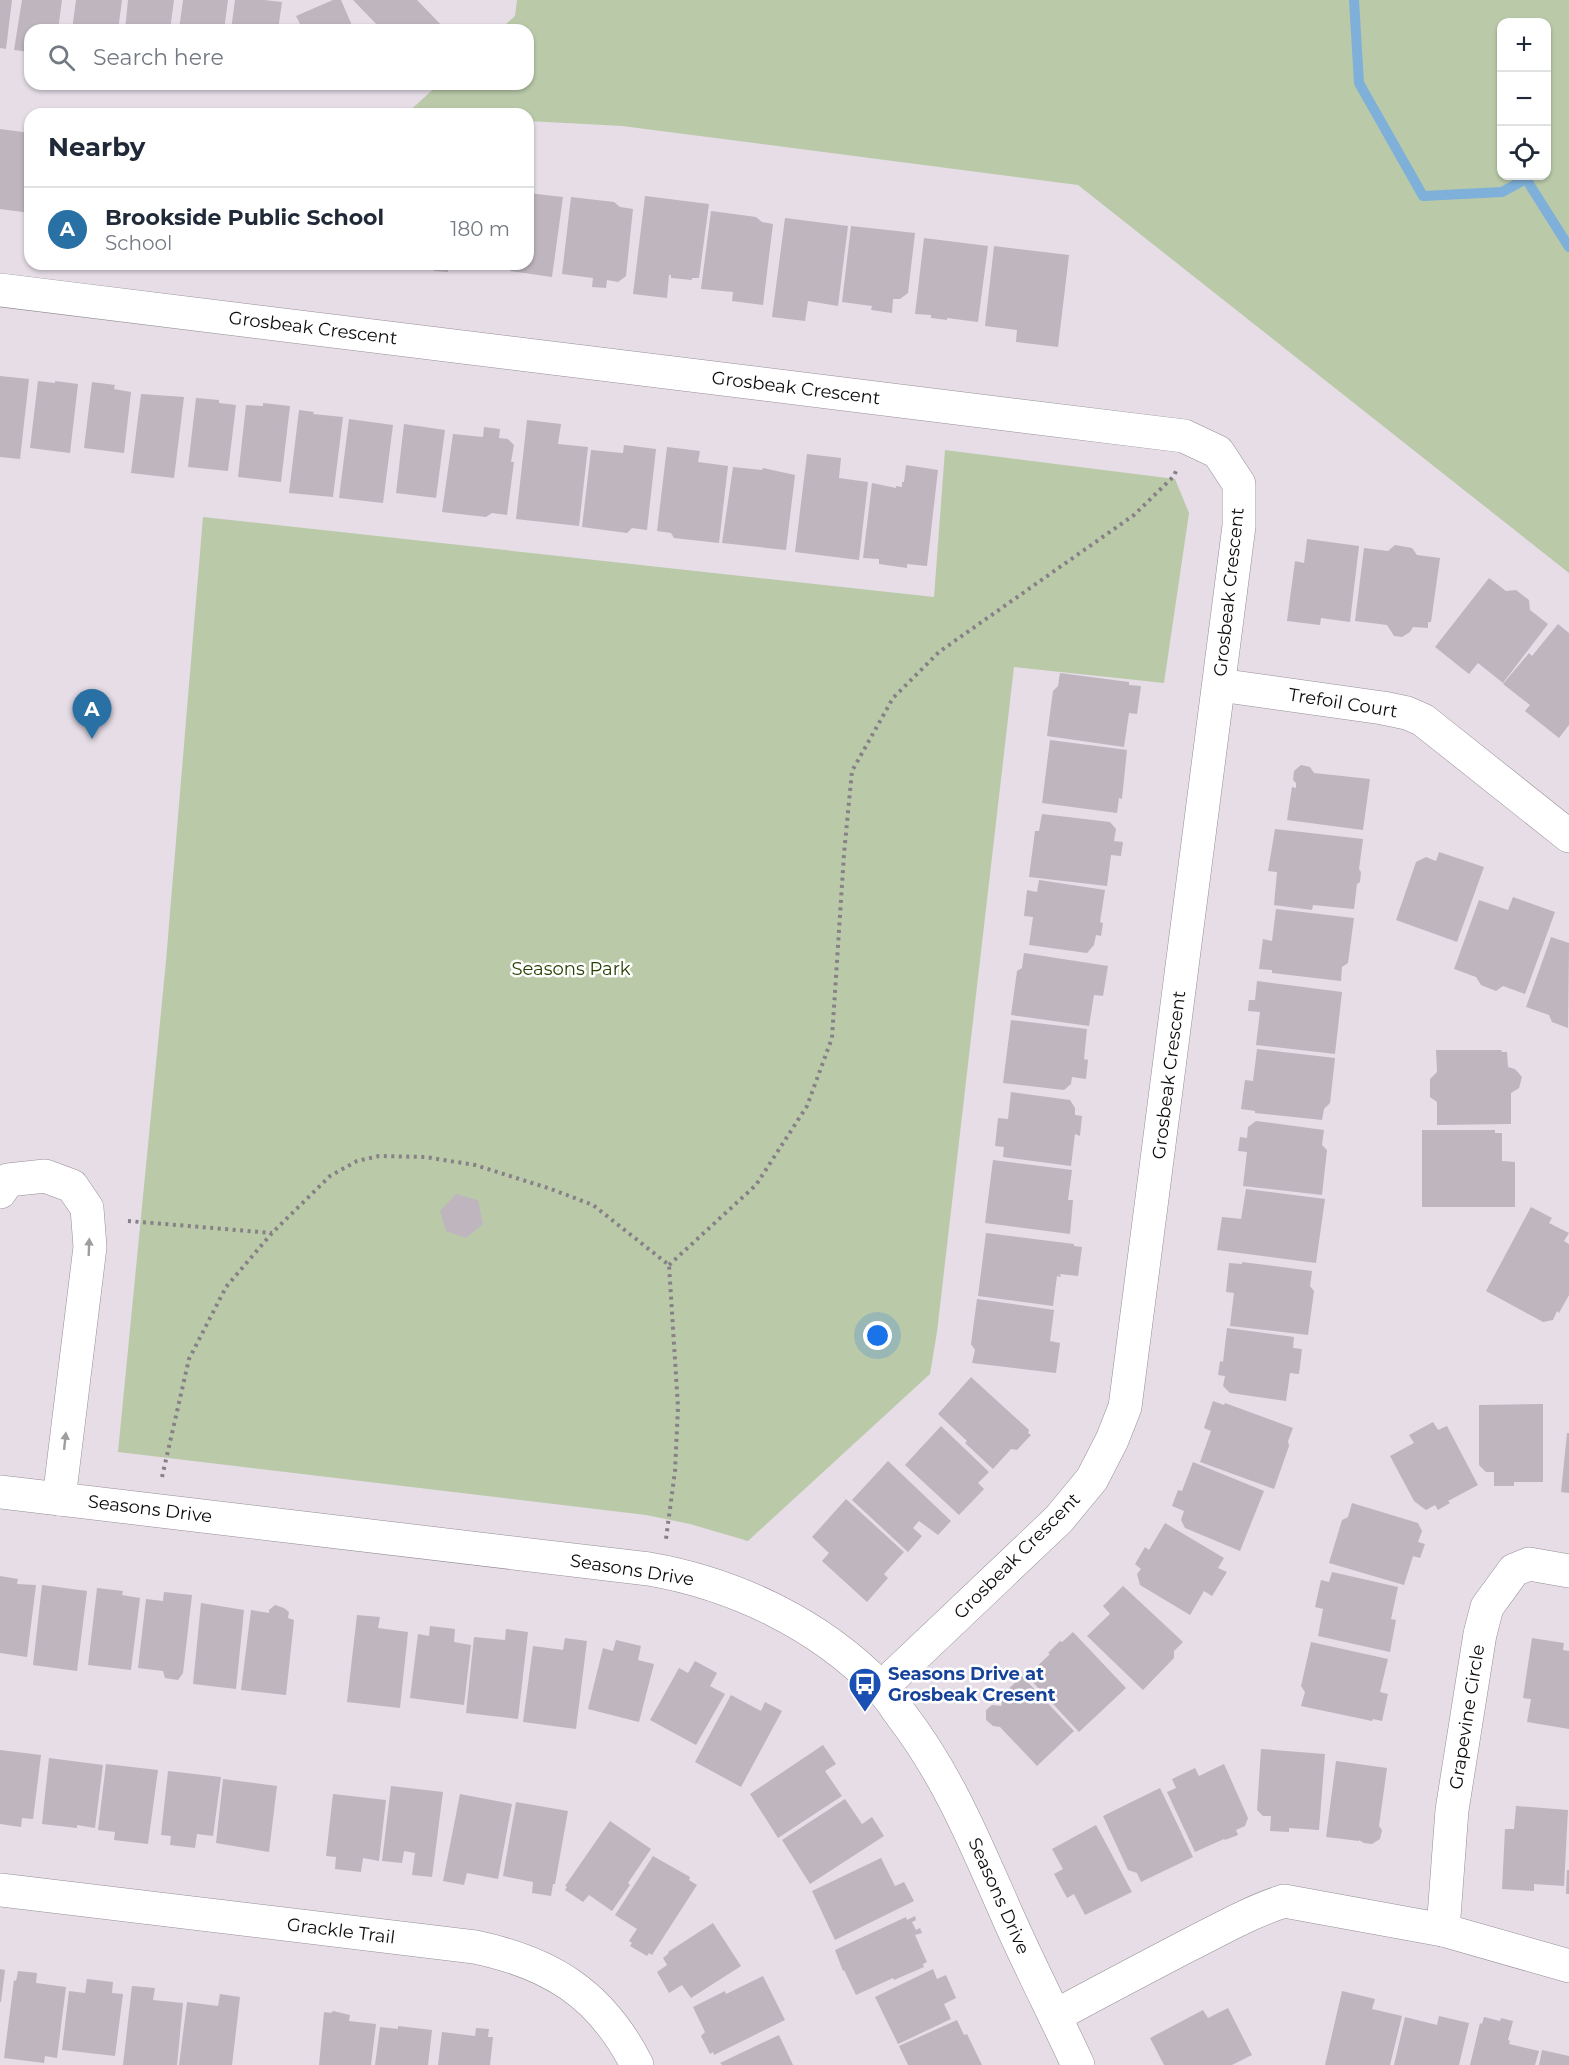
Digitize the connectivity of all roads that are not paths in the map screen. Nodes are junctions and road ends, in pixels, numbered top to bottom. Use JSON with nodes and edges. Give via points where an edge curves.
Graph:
{"nodes":[{"id":1,"x":0,"y":290,"type":"edge"},
{"id":2,"x":1219,"y":685,"type":"junction"},
{"id":3,"x":1569,"y":836,"type":"edge"},
{"id":4,"x":0,"y":1192,"type":"edge"},
{"id":5,"x":0,"y":1492,"type":"edge"},
{"id":6,"x":59,"y":1499,"type":"junction"},
{"id":7,"x":1569,"y":1571,"type":"edge"},
{"id":8,"x":881,"y":1688,"type":"junction"},
{"id":9,"x":0,"y":1890,"type":"edge"},
{"id":10,"x":1443,"y":1930,"type":"junction"},
{"id":11,"x":1569,"y":1965,"type":"edge"},
{"id":12,"x":1055,"y":2016,"type":"junction"},
{"id":13,"x":637,"y":2065,"type":"edge"},
{"id":14,"x":1078,"y":2065,"type":"edge"}],
"edges":[{"from":1,"to":2,"type":"street","name":"Grosbeak Crescent","via":[[1184,436],[1218,452],[1239,484],[1239,526]]},
{"from":2,"to":3,"type":"street","name":"Trefoil Court","via":[[1407,713],[1423,720]]},
{"from":2,"to":8,"type":"street","name":"Grosbeak Crescent","via":[[1125,1407],[1092,1479],[1059,1519]]},
{"from":6,"to":4,"type":"street","one_way":true,"via":[[90,1247],[87,1208],[72,1186],[45,1176],[8,1180]]},
{"from":5,"to":6,"type":"street","name":"Seasons Drive"},
{"from":6,"to":8,"type":"street","name":"Seasons Drive","via":[[688,1576],[766,1605],[844,1655]]},
{"from":7,"to":10,"type":"street","name":"Grapevine Circle","via":[[1529,1563],[1514,1570],[1487,1607],[1452,1810]]},
{"from":8,"to":12,"type":"street","name":"Seasons Drive","via":[[940,1772],[962,1813]]},
{"from":9,"to":13,"type":"street","name":"Grackle Trail","via":[[507,1954],[546,1969],[574,1987],[601,2011]]},
{"from":10,"to":11,"type":"street"},
{"from":10,"to":12,"type":"street","via":[[1284,1901],[1261,1908]]},
{"from":12,"to":14,"type":"street","name":"Seasons Drive"}]}
